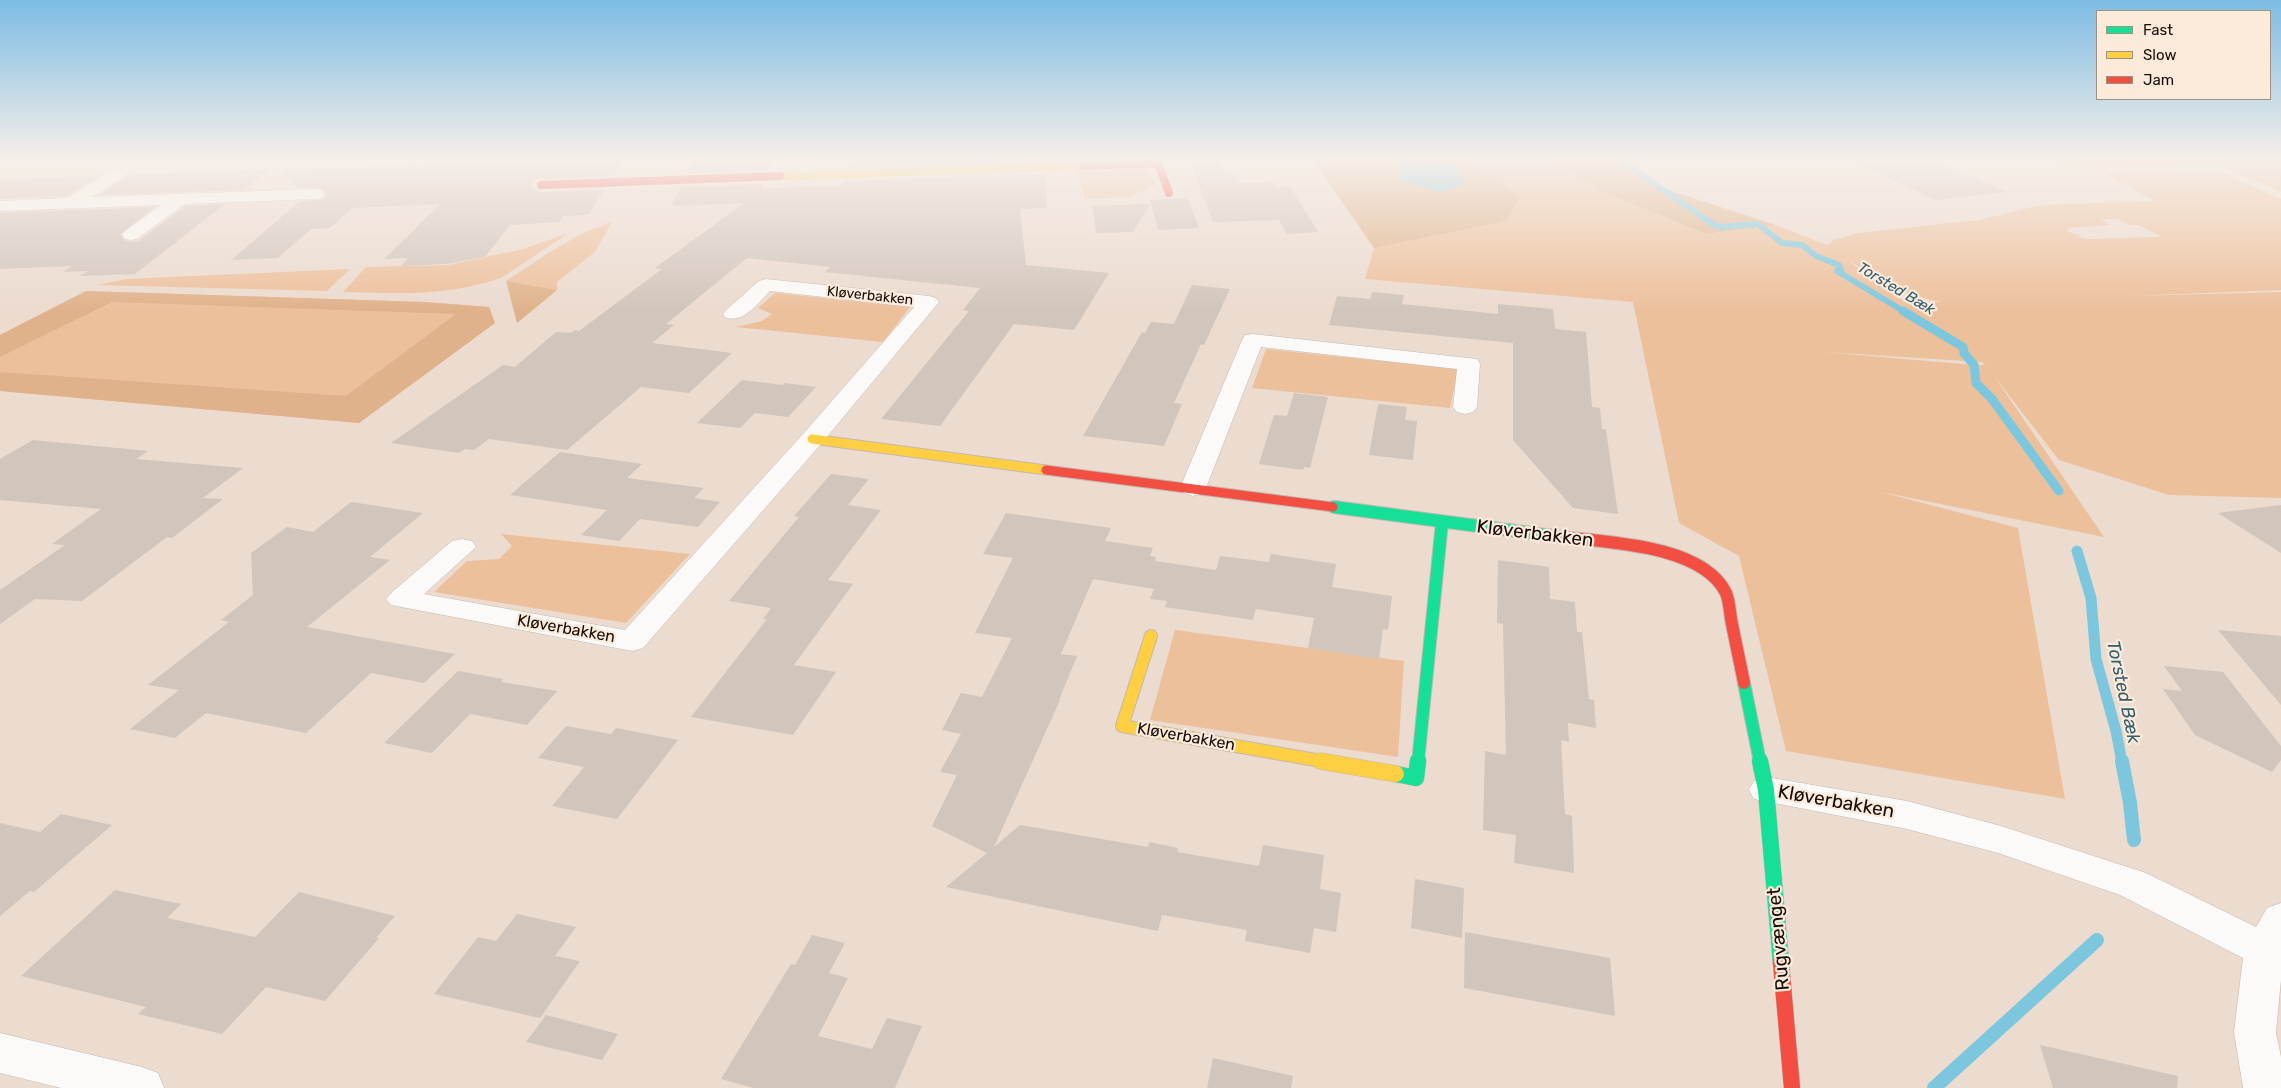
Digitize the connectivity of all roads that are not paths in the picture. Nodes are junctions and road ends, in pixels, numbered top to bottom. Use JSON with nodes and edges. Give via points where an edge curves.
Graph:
{"nodes":[{"id":1,"x":166,"y":210,"type":"edge"},
{"id":2,"x":131,"y":235,"type":"dead end"},
{"id":3,"x":733,"y":314,"type":"dead end"},
{"id":4,"x":1466,"y":407,"type":"dead end"},
{"id":5,"x":812,"y":439,"type":"junction"},
{"id":6,"x":1193,"y":488,"type":"junction"},
{"id":7,"x":1442,"y":522,"type":"junction"},
{"id":8,"x":462,"y":547,"type":"dead end"},
{"id":9,"x":1150,"y":636,"type":"dead end"},
{"id":10,"x":1766,"y":790,"type":"junction"},
{"id":11,"x":2272,"y":934,"type":"edge"},
{"id":12,"x":0,"y":1053,"type":"edge"},
{"id":13,"x":142,"y":1088,"type":"edge"},
{"id":14,"x":1792,"y":1088,"type":"edge"},
{"id":15,"x":2265,"y":1088,"type":"edge"}],
"edges":[{"from":1,"to":2,"type":"street"},
{"from":3,"to":5,"type":"street","name":"Kløverbakken","via":[[766,285],[929,302]]},
{"from":4,"to":6,"type":"street","via":[[1469,364],[1253,340]]},
{"from":5,"to":6,"type":"street","name":"Kløverbakken"},
{"from":5,"to":8,"type":"street","name":"Kløverbakken","via":[[632,641],[401,598]]},
{"from":6,"to":7,"type":"street","name":"Kløverbakken"},
{"from":7,"to":9,"type":"street","name":"Kløverbakken","via":[[1416,778],[1122,726]]},
{"from":7,"to":10,"type":"street","name":"Kløverbakken","via":[[1666,551],[1695,561],[1722,582]]},
{"from":10,"to":11,"type":"street","name":"Kløverbakken","via":[[1907,815],[2001,840]]},
{"from":10,"to":14,"type":"street","name":"Rugvænget"},
{"from":11,"to":15,"type":"street","via":[[2255,1032]]},
{"from":12,"to":13,"type":"street"}]}
